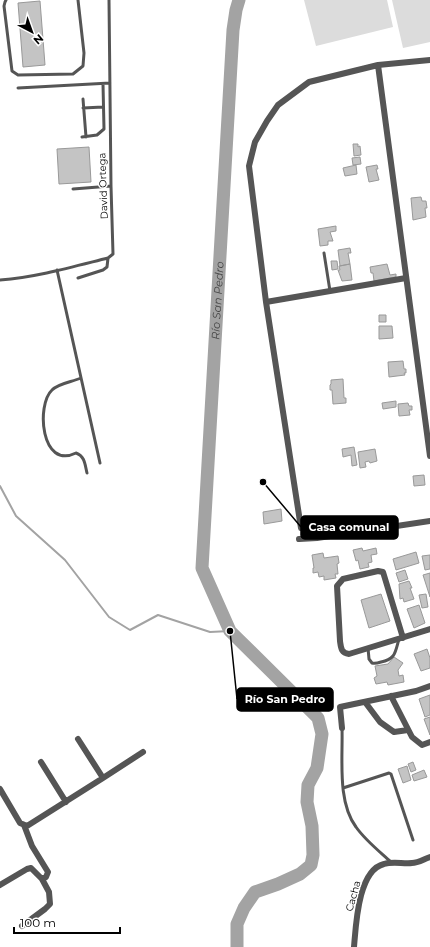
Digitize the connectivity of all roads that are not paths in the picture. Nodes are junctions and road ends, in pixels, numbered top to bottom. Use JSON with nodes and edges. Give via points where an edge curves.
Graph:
{"nodes":[{"id":1,"x":6,"y":0,"type":"edge"},
{"id":2,"x":78,"y":0,"type":"edge"},
{"id":3,"x":109,"y":0,"type":"edge"},
{"id":4,"x":430,"y":60,"type":"edge"},
{"id":5,"x":378,"y":65,"type":"junction"},
{"id":6,"x":110,"y":83,"type":"junction"},
{"id":7,"x":103,"y":84,"type":"junction"},
{"id":8,"x":18,"y":88,"type":"dead end"},
{"id":9,"x":83,"y":99,"type":"dead end"},
{"id":10,"x":103,"y":107,"type":"junction"},
{"id":11,"x":83,"y":108,"type":"junction"},
{"id":12,"x":82,"y":137,"type":"dead end"},
{"id":13,"x":86,"y":137,"type":"junction"},
{"id":14,"x":111,"y":186,"type":"junction"},
{"id":15,"x":73,"y":188,"type":"dead end"},
{"id":16,"x":324,"y":253,"type":"dead end"},
{"id":17,"x":108,"y":258,"type":"junction"},
{"id":18,"x":58,"y":270,"type":"junction"},
{"id":19,"x":78,"y":278,"type":"dead end"},
{"id":20,"x":406,"y":278,"type":"junction"},
{"id":21,"x":0,"y":280,"type":"edge"},
{"id":22,"x":330,"y":291,"type":"junction"},
{"id":23,"x":266,"y":302,"type":"junction"},
{"id":24,"x":81,"y":378,"type":"junction"},
{"id":25,"x":430,"y":456,"type":"edge"},
{"id":26,"x":100,"y":463,"type":"dead end"},
{"id":27,"x":87,"y":473,"type":"dead end"},
{"id":28,"x":430,"y":521,"type":"edge"},
{"id":29,"x":301,"y":528,"type":"dead end"},
{"id":30,"x":299,"y":539,"type":"dead end"},
{"id":31,"x":430,"y":629,"type":"edge"},
{"id":32,"x":401,"y":639,"type":"junction"},
{"id":33,"x":368,"y":648,"type":"junction"},
{"id":34,"x":430,"y":686,"type":"edge"},
{"id":35,"x":391,"y":696,"type":"junction"},
{"id":36,"x":365,"y":702,"type":"junction"},
{"id":37,"x":342,"y":728,"type":"joint"},
{"id":38,"x":408,"y":730,"type":"junction"},
{"id":39,"x":78,"y":739,"type":"dead end"},
{"id":40,"x":430,"y":742,"type":"edge"},
{"id":41,"x":143,"y":752,"type":"dead end"},
{"id":42,"x":41,"y":762,"type":"dead end"},
{"id":43,"x":103,"y":778,"type":"junction"},
{"id":44,"x":343,"y":788,"type":"junction"},
{"id":45,"x":0,"y":789,"type":"edge"},
{"id":46,"x":66,"y":802,"type":"junction"},
{"id":47,"x":24,"y":825,"type":"junction"},
{"id":48,"x":413,"y":840,"type":"dead end"},
{"id":49,"x":430,"y":858,"type":"edge"},
{"id":50,"x":392,"y":863,"type":"junction"},
{"id":51,"x":42,"y":879,"type":"junction"},
{"id":52,"x":0,"y":885,"type":"edge"},
{"id":53,"x":22,"y":926,"type":"dead end"},
{"id":54,"x":354,"y":947,"type":"edge"}],
"edges":[{"from":1,"to":2,"type":"lane","via":[[4,6],[12,71],[18,76],[25,76],[73,74],[83,66]]},
{"from":3,"to":6,"type":"lane","name":"David Ortega"},
{"from":4,"to":5,"type":"street"},
{"from":5,"to":20,"type":"street"},
{"from":5,"to":23,"type":"street","via":[[309,82],[278,105],[255,142],[249,166]]},
{"from":6,"to":7,"type":"lane"},
{"from":6,"to":14,"type":"lane","name":"David Ortega"},
{"from":7,"to":8,"type":"lane"},
{"from":7,"to":10,"type":"lane"},
{"from":9,"to":11,"type":"lane"},
{"from":10,"to":11,"type":"lane"},
{"from":10,"to":13,"type":"lane","via":[[104,129],[97,135]]},
{"from":11,"to":13,"type":"lane"},
{"from":12,"to":13,"type":"lane"},
{"from":14,"to":15,"type":"lane"},
{"from":14,"to":17,"type":"lane","name":"David Ortega","via":[[114,252]]},
{"from":16,"to":22,"type":"lane"},
{"from":17,"to":18,"type":"lane"},
{"from":17,"to":19,"type":"lane","name":"David Ortega","via":[[107,267],[103,270]]},
{"from":18,"to":21,"type":"lane"},
{"from":18,"to":24,"type":"lane"},
{"from":20,"to":22,"type":"street"},
{"from":20,"to":25,"type":"street"},
{"from":22,"to":23,"type":"street"},
{"from":23,"to":29,"type":"street"},
{"from":24,"to":26,"type":"lane"},
{"from":24,"to":27,"type":"lane","via":[[52,390],[43,412],[46,437],[51,450],[62,456],[81,454]]},
{"from":28,"to":30,"type":"street"},
{"from":31,"to":32,"type":"street"},
{"from":32,"to":33,"type":"street"},
{"from":32,"to":33,"type":"lane","via":[[394,656],[375,664],[369,659]]},
{"from":32,"to":33,"type":"street","via":[[385,574],[378,571],[343,579],[337,586],[341,650],[349,654]]},
{"from":34,"to":35,"type":"street"},
{"from":35,"to":36,"type":"street"},
{"from":35,"to":38,"type":"street"},
{"from":36,"to":37,"type":"street","via":[[340,707]]},
{"from":36,"to":38,"type":"street","via":[[380,722],[394,732]]},
{"from":37,"to":44,"type":"lane"},
{"from":38,"to":40,"type":"street","via":[[422,745]]},
{"from":39,"to":43,"type":"street"},
{"from":41,"to":43,"type":"street"},
{"from":42,"to":46,"type":"street"},
{"from":43,"to":46,"type":"street"},
{"from":44,"to":48,"type":"lane","via":[[391,774]]},
{"from":44,"to":50,"type":"lane","via":[[351,820],[356,828]]},
{"from":45,"to":47,"type":"street","via":[[20,823]]},
{"from":46,"to":47,"type":"street","via":[[27,826]]},
{"from":47,"to":51,"type":"street","via":[[32,846],[48,872]]},
{"from":49,"to":50,"type":"street","name":"Cacha","via":[[414,863]]},
{"from":50,"to":54,"type":"street","name":"Cacha","via":[[375,868],[369,875],[358,908]]},
{"from":51,"to":52,"type":"street","via":[[31,868]]},
{"from":51,"to":53,"type":"street","via":[[49,892],[50,904]]}]}
